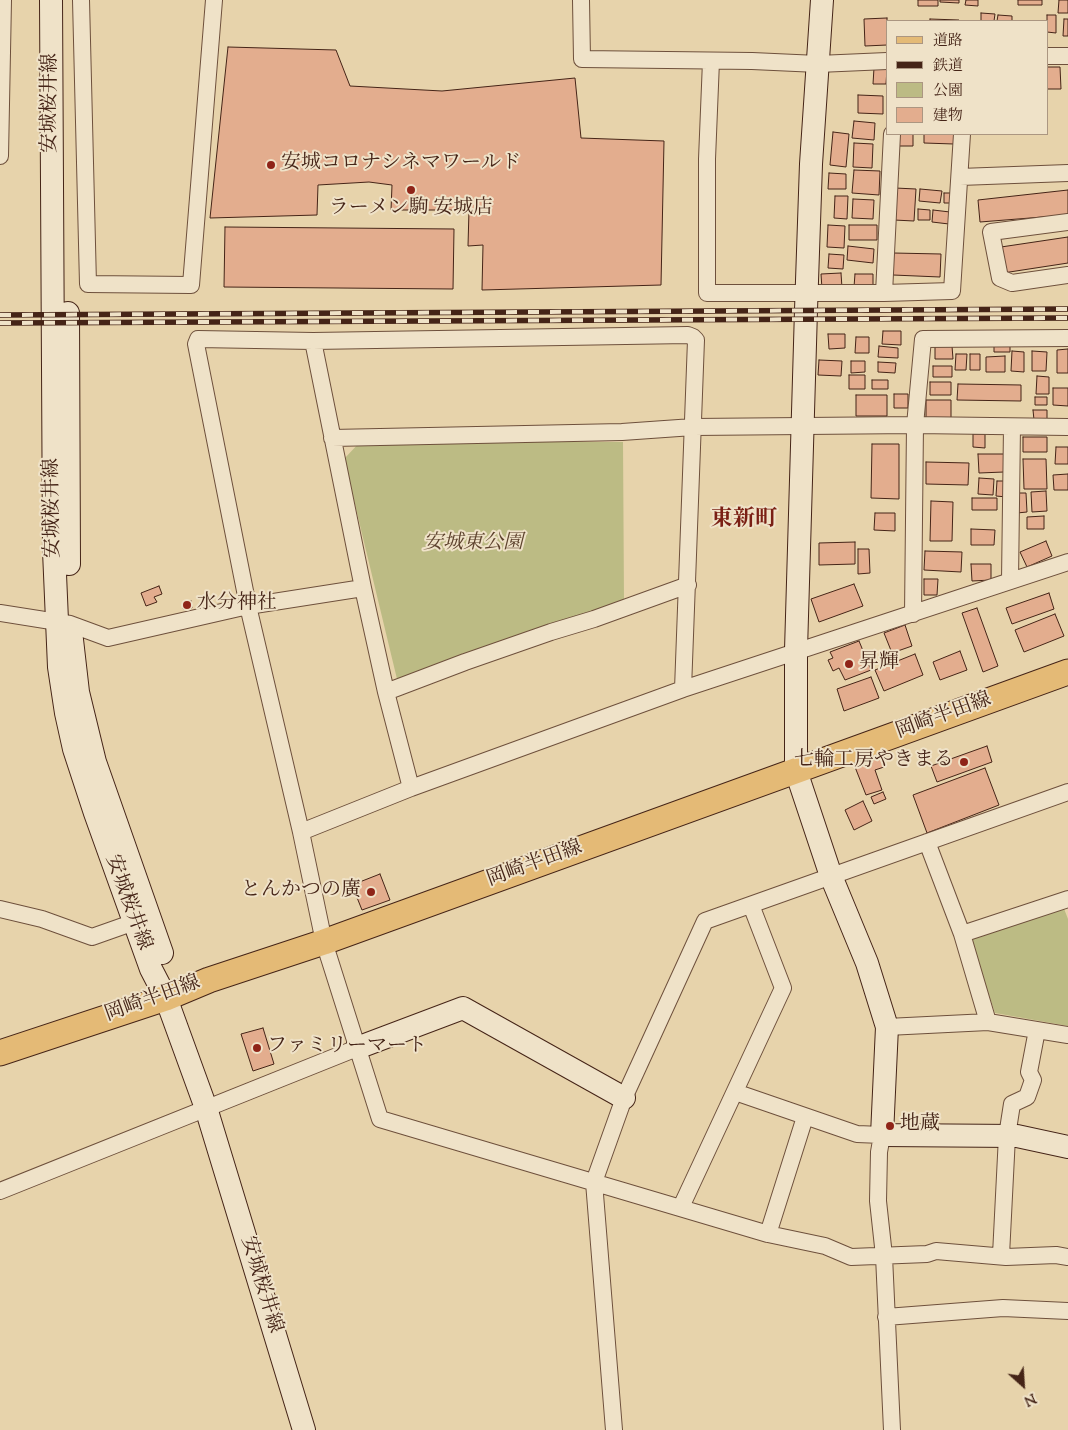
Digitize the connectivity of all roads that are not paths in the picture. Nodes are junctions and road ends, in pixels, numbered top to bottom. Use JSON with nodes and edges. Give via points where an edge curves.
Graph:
{"nodes":[{"id":1,"x":3,"y":0,"type":"edge"},
{"id":2,"x":51,"y":0,"type":"edge"},
{"id":3,"x":66,"y":0,"type":"edge"},
{"id":4,"x":81,"y":0,"type":"edge"},
{"id":5,"x":214,"y":0,"type":"edge"},
{"id":6,"x":581,"y":0,"type":"edge"},
{"id":7,"x":822,"y":0,"type":"edge"},
{"id":8,"x":1,"y":32,"type":"edge"},
{"id":9,"x":1048,"y":56,"type":"edge"},
{"id":10,"x":1068,"y":56,"type":"edge"},
{"id":11,"x":711,"y":61,"type":"junction"},
{"id":12,"x":886,"y":62,"type":"edge"},
{"id":13,"x":818,"y":64,"type":"junction"},
{"id":14,"x":892,"y":135,"type":"edge"},
{"id":15,"x":962,"y":135,"type":"edge"},
{"id":16,"x":0,"y":156,"type":"edge"},
{"id":17,"x":1068,"y":173,"type":"edge"},
{"id":18,"x":960,"y":177,"type":"junction"},
{"id":19,"x":1068,"y":222,"type":"edge"},
{"id":20,"x":1068,"y":275,"type":"edge"},
{"id":21,"x":808,"y":292,"type":"junction"},
{"id":22,"x":884,"y":293,"type":"junction"},
{"id":23,"x":1068,"y":338,"type":"edge"},
{"id":24,"x":313,"y":341,"type":"junction"},
{"id":25,"x":915,"y":425,"type":"junction"},
{"id":26,"x":693,"y":427,"type":"junction"},
{"id":27,"x":802,"y":427,"type":"junction"},
{"id":28,"x":1012,"y":427,"type":"junction"},
{"id":29,"x":1068,"y":427,"type":"edge"},
{"id":30,"x":332,"y":438,"type":"junction"},
{"id":31,"x":1068,"y":562,"type":"edge"},
{"id":32,"x":1010,"y":580,"type":"junction"},
{"id":33,"x":688,"y":585,"type":"junction"},
{"id":34,"x":363,"y":588,"type":"junction"},
{"id":35,"x":248,"y":606,"type":"junction"},
{"id":36,"x":0,"y":613,"type":"edge"},
{"id":37,"x":913,"y":614,"type":"junction"},
{"id":38,"x":63,"y":623,"type":"junction"},
{"id":39,"x":796,"y":650,"type":"junction"},
{"id":40,"x":1068,"y":672,"type":"edge"},
{"id":41,"x":683,"y":689,"type":"junction"},
{"id":42,"x":386,"y":692,"type":"junction"},
{"id":43,"x":796,"y":771,"type":"junction"},
{"id":44,"x":411,"y":788,"type":"junction"},
{"id":45,"x":1068,"y":792,"type":"edge"},
{"id":46,"x":301,"y":832,"type":"junction"},
{"id":47,"x":927,"y":842,"type":"junction"},
{"id":48,"x":831,"y":876,"type":"junction"},
{"id":49,"x":1067,"y":903,"type":"edge"},
{"id":50,"x":751,"y":905,"type":"junction"},
{"id":51,"x":0,"y":909,"type":"edge"},
{"id":52,"x":142,"y":919,"type":"junction"},
{"id":53,"x":962,"y":934,"type":"junction"},
{"id":54,"x":324,"y":942,"type":"junction"},
{"id":55,"x":166,"y":998,"type":"junction"},
{"id":56,"x":988,"y":1022,"type":"junction"},
{"id":57,"x":887,"y":1027,"type":"junction"},
{"id":58,"x":1037,"y":1030,"type":"junction"},
{"id":59,"x":1068,"y":1035,"type":"edge"},
{"id":60,"x":357,"y":1048,"type":"junction"},
{"id":61,"x":0,"y":1053,"type":"edge"},
{"id":62,"x":735,"y":1092,"type":"junction"},
{"id":63,"x":624,"y":1098,"type":"junction"},
{"id":64,"x":206,"y":1108,"type":"junction"},
{"id":65,"x":805,"y":1116,"type":"junction"},
{"id":66,"x":882,"y":1135,"type":"junction"},
{"id":67,"x":1007,"y":1136,"type":"junction"},
{"id":68,"x":1068,"y":1147,"type":"edge"},
{"id":69,"x":594,"y":1182,"type":"junction"},
{"id":70,"x":0,"y":1191,"type":"edge"},
{"id":71,"x":681,"y":1207,"type":"junction"},
{"id":72,"x":768,"y":1234,"type":"junction"},
{"id":73,"x":1001,"y":1255,"type":"junction"},
{"id":74,"x":884,"y":1256,"type":"junction"},
{"id":75,"x":1068,"y":1257,"type":"edge"},
{"id":76,"x":1068,"y":1311,"type":"edge"},
{"id":77,"x":886,"y":1317,"type":"junction"},
{"id":78,"x":304,"y":1430,"type":"edge"},
{"id":79,"x":614,"y":1430,"type":"edge"},
{"id":80,"x":892,"y":1430,"type":"edge"}],
"edges":[{"from":1,"to":8,"type":"street"},
{"from":2,"to":38,"type":"main road","name":"安城桜井線","via":[[53,494]]},
{"from":3,"to":38,"type":"main road","name":"安城桜井線"},
{"from":4,"to":5,"type":"street","via":[[88,284],[191,285]]},
{"from":6,"to":11,"type":"street","via":[[582,59]]},
{"from":7,"to":13,"type":"main road"},
{"from":8,"to":16,"type":"street"},
{"from":9,"to":10,"type":"street"},
{"from":11,"to":13,"type":"street"},
{"from":11,"to":21,"type":"street","via":[[707,293]]},
{"from":12,"to":13,"type":"street"},
{"from":13,"to":21,"type":"main road","via":[[811,164]]},
{"from":14,"to":22,"type":"street"},
{"from":15,"to":18,"type":"street"},
{"from":17,"to":18,"type":"street"},
{"from":18,"to":22,"type":"street","via":[[952,291]]},
{"from":19,"to":20,"type":"street","via":[[991,232],[1000,278],[1012,283]]},
{"from":21,"to":22,"type":"street"},
{"from":21,"to":27,"type":"main road"},
{"from":23,"to":25,"type":"street","via":[[922,339]]},
{"from":24,"to":26,"type":"street","via":[[688,335],[696,340]]},
{"from":24,"to":30,"type":"street"},
{"from":24,"to":35,"type":"street","via":[[198,339],[196,344]]},
{"from":25,"to":27,"type":"street"},
{"from":25,"to":28,"type":"street"},
{"from":25,"to":37,"type":"street"},
{"from":26,"to":27,"type":"street"},
{"from":26,"to":30,"type":"street","via":[[622,432]]},
{"from":26,"to":33,"type":"street"},
{"from":27,"to":39,"type":"main road"},
{"from":28,"to":29,"type":"street"},
{"from":28,"to":32,"type":"street"},
{"from":30,"to":34,"type":"street"},
{"from":31,"to":32,"type":"street"},
{"from":32,"to":37,"type":"street"},
{"from":33,"to":41,"type":"street"},
{"from":33,"to":42,"type":"street"},
{"from":34,"to":35,"type":"street"},
{"from":34,"to":42,"type":"street"},
{"from":35,"to":38,"type":"street","via":[[108,638]]},
{"from":35,"to":46,"type":"street"},
{"from":36,"to":38,"type":"street"},
{"from":37,"to":39,"type":"street"},
{"from":38,"to":52,"type":"main road","name":"安城桜井線","via":[[95,762]]},
{"from":39,"to":41,"type":"street"},
{"from":39,"to":43,"type":"main road"},
{"from":40,"to":43,"type":"main road","name":"岡崎半田線"},
{"from":41,"to":44,"type":"street"},
{"from":42,"to":44,"type":"street"},
{"from":43,"to":48,"type":"main road"},
{"from":43,"to":54,"type":"main road","name":"岡崎半田線"},
{"from":44,"to":46,"type":"street"},
{"from":45,"to":47,"type":"street"},
{"from":46,"to":54,"type":"street"},
{"from":47,"to":48,"type":"street"},
{"from":47,"to":53,"type":"street"},
{"from":48,"to":50,"type":"street"},
{"from":48,"to":57,"type":"main road","via":[[867,963]]},
{"from":49,"to":53,"type":"street"},
{"from":50,"to":62,"type":"street","via":[[783,988]]},
{"from":50,"to":63,"type":"street","via":[[704,921]]},
{"from":51,"to":52,"type":"street","via":[[42,919],[92,937]]},
{"from":52,"to":55,"type":"main road","name":"安城桜井線","via":[[166,964]]},
{"from":53,"to":56,"type":"street"},
{"from":54,"to":55,"type":"main road","name":"岡崎半田線","via":[[209,980]]},
{"from":54,"to":60,"type":"street"},
{"from":55,"to":61,"type":"main road","name":"岡崎半田線"},
{"from":55,"to":64,"type":"main road","name":"安城桜井線"},
{"from":56,"to":57,"type":"street"},
{"from":56,"to":58,"type":"street"},
{"from":57,"to":66,"type":"main road"},
{"from":58,"to":59,"type":"street"},
{"from":58,"to":67,"type":"street","via":[[1027,1098],[1012,1104]]},
{"from":60,"to":63,"type":"main road","via":[[463,1008]]},
{"from":60,"to":64,"type":"street"},
{"from":60,"to":69,"type":"street","via":[[380,1119]]},
{"from":62,"to":65,"type":"street"},
{"from":62,"to":71,"type":"street"},
{"from":63,"to":69,"type":"street"},
{"from":64,"to":70,"type":"street"},
{"from":64,"to":78,"type":"main road","name":"安城桜井線"},
{"from":65,"to":66,"type":"street","via":[[857,1134]]},
{"from":65,"to":72,"type":"street"},
{"from":66,"to":67,"type":"main road"},
{"from":66,"to":74,"type":"street","via":[[878,1152],[878,1201]]},
{"from":67,"to":68,"type":"main road"},
{"from":67,"to":73,"type":"street"},
{"from":69,"to":71,"type":"street"},
{"from":69,"to":79,"type":"street"},
{"from":71,"to":72,"type":"street"},
{"from":72,"to":74,"type":"street","via":[[825,1246],[851,1257]]},
{"from":73,"to":74,"type":"street","via":[[936,1251]]},
{"from":73,"to":75,"type":"street"},
{"from":74,"to":77,"type":"street"},
{"from":76,"to":77,"type":"street","via":[[1003,1308]]},
{"from":77,"to":80,"type":"street"}]}
